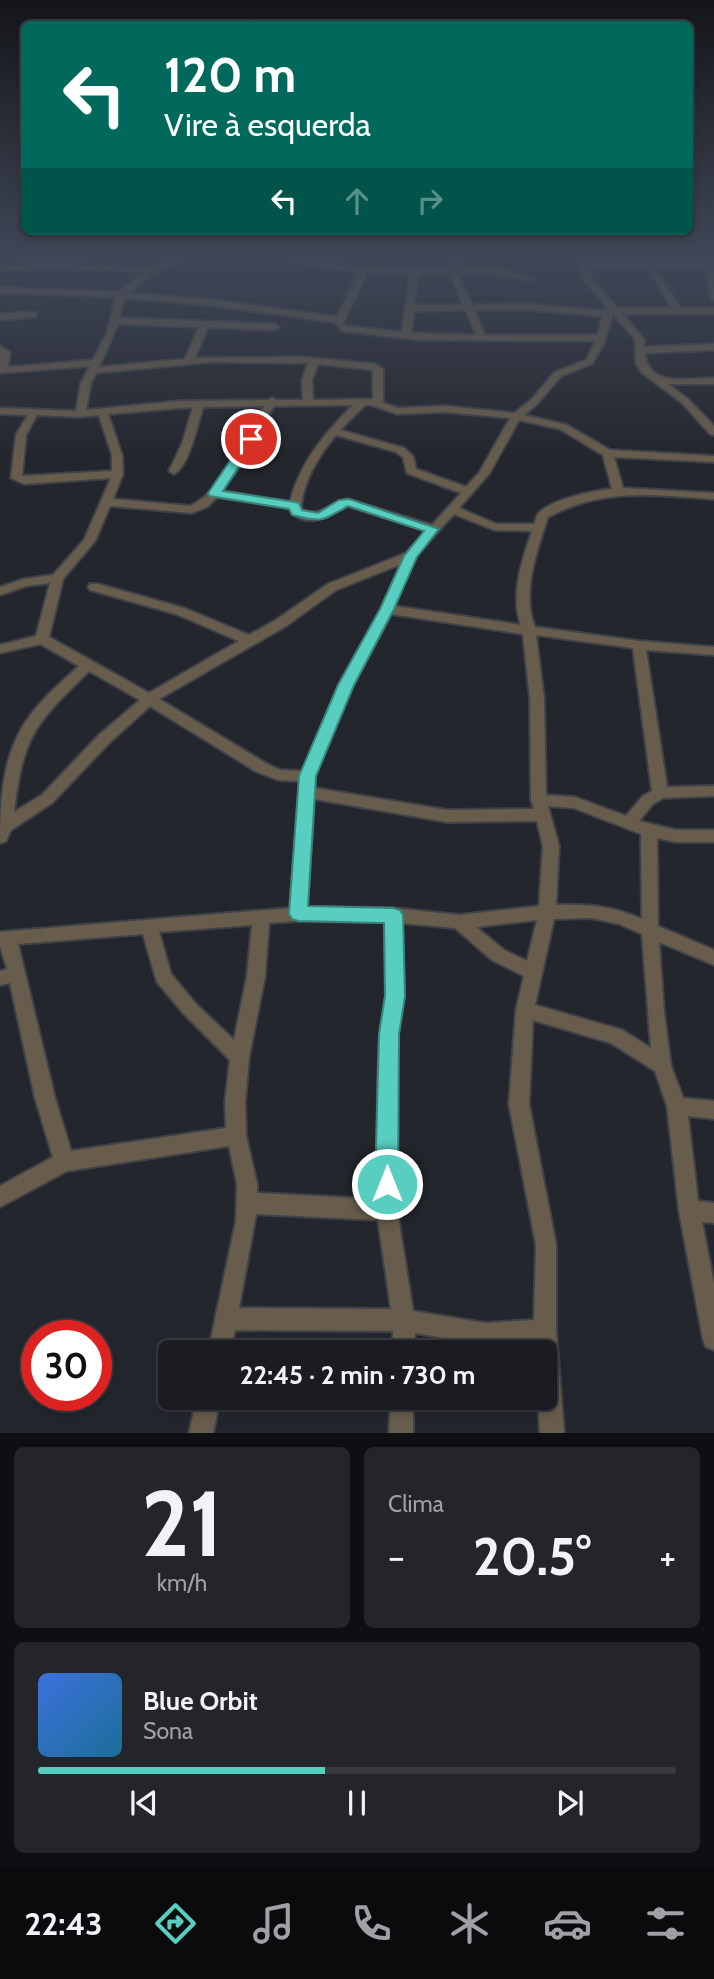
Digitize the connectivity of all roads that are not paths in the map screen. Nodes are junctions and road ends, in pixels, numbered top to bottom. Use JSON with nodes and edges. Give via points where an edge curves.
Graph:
{"nodes":[{"id":1,"x":114,"y":325,"type":"edge"},
{"id":2,"x":204,"y":325,"type":"joint"},
{"id":3,"x":340,"y":325,"type":"edge"},
{"id":4,"x":407,"y":325,"type":"edge"},
{"id":5,"x":476,"y":325,"type":"edge"},
{"id":6,"x":605,"y":325,"type":"edge"},
{"id":7,"x":624,"y":325,"type":"edge"},
{"id":8,"x":275,"y":327,"type":"dead end"},
{"id":9,"x":406,"y":336,"type":"junction"},
{"id":10,"x":482,"y":337,"type":"junction"},
{"id":11,"x":600,"y":338,"type":"junction"},
{"id":12,"x":714,"y":347,"type":"edge"},
{"id":13,"x":0,"y":349,"type":"edge"},
{"id":14,"x":640,"y":350,"type":"junction"},
{"id":15,"x":191,"y":355,"type":"junction"},
{"id":16,"x":314,"y":361,"type":"junction"},
{"id":17,"x":93,"y":367,"type":"junction"},
{"id":18,"x":2,"y":370,"type":"edge"},
{"id":19,"x":657,"y":382,"type":"junction"},
{"id":20,"x":714,"y":382,"type":"edge"},
{"id":21,"x":272,"y":401,"type":"junction"},
{"id":22,"x":307,"y":401,"type":"junction"},
{"id":23,"x":362,"y":402,"type":"junction"},
{"id":24,"x":199,"y":403,"type":"junction"},
{"id":25,"x":378,"y":404,"type":"junction"},
{"id":26,"x":0,"y":411,"type":"edge"},
{"id":27,"x":34,"y":411,"type":"junction"},
{"id":28,"x":103,"y":413,"type":"junction"},
{"id":29,"x":80,"y":414,"type":"junction"},
{"id":30,"x":516,"y":416,"type":"junction"},
{"id":31,"x":332,"y":431,"type":"junction"},
{"id":32,"x":714,"y":432,"type":"edge"},
{"id":33,"x":608,"y":453,"type":"junction"},
{"id":34,"x":714,"y":459,"type":"edge"},
{"id":35,"x":174,"y":471,"type":"dead end"},
{"id":36,"x":118,"y":474,"type":"junction"},
{"id":37,"x":618,"y":489,"type":"junction"},
{"id":38,"x":468,"y":492,"type":"junction"},
{"id":39,"x":215,"y":493,"type":"junction"},
{"id":40,"x":714,"y":496,"type":"edge"},
{"id":41,"x":106,"y":502,"type":"junction"},
{"id":42,"x":295,"y":506,"type":"junction"},
{"id":43,"x":452,"y":509,"type":"junction"},
{"id":44,"x":538,"y":528,"type":"junction"},
{"id":45,"x":432,"y":529,"type":"junction"},
{"id":46,"x":410,"y":556,"type":"junction"},
{"id":47,"x":57,"y":578,"type":"junction"},
{"id":48,"x":94,"y":587,"type":"dead end"},
{"id":49,"x":0,"y":591,"type":"edge"},
{"id":50,"x":387,"y":609,"type":"junction"},
{"id":51,"x":529,"y":629,"type":"junction"},
{"id":52,"x":42,"y":639,"type":"junction"},
{"id":53,"x":249,"y":640,"type":"junction"},
{"id":54,"x":639,"y":645,"type":"junction"},
{"id":55,"x":0,"y":649,"type":"edge"},
{"id":56,"x":714,"y":651,"type":"edge"},
{"id":57,"x":89,"y":664,"type":"junction"},
{"id":58,"x":149,"y":699,"type":"junction"},
{"id":59,"x":6,"y":769,"type":"edge"},
{"id":60,"x":307,"y":784,"type":"junction"},
{"id":61,"x":714,"y":790,"type":"edge"},
{"id":62,"x":660,"y":793,"type":"junction"},
{"id":63,"x":541,"y":808,"type":"junction"},
{"id":64,"x":629,"y":822,"type":"junction"},
{"id":65,"x":649,"y":831,"type":"junction"},
{"id":66,"x":3,"y":832,"type":"edge"},
{"id":67,"x":714,"y":836,"type":"edge"},
{"id":68,"x":547,"y":912,"type":"junction"},
{"id":69,"x":298,"y":914,"type":"junction"},
{"id":70,"x":393,"y":915,"type":"junction"},
{"id":71,"x":261,"y":919,"type":"junction"},
{"id":72,"x":459,"y":922,"type":"junction"},
{"id":73,"x":149,"y":927,"type":"junction"},
{"id":74,"x":650,"y":930,"type":"junction"},
{"id":75,"x":4,"y":938,"type":"edge"},
{"id":76,"x":714,"y":958,"type":"edge"},
{"id":77,"x":533,"y":972,"type":"junction"},
{"id":78,"x":9,"y":976,"type":"edge"},
{"id":79,"x":525,"y":1010,"type":"junction"},
{"id":80,"x":240,"y":1057,"type":"junction"},
{"id":81,"x":662,"y":1066,"type":"junction"},
{"id":82,"x":677,"y":1106,"type":"junction"},
{"id":83,"x":714,"y":1110,"type":"edge"},
{"id":84,"x":236,"y":1136,"type":"junction"},
{"id":85,"x":64,"y":1161,"type":"junction"},
{"id":86,"x":0,"y":1197,"type":"edge"},
{"id":87,"x":246,"y":1203,"type":"junction"},
{"id":88,"x":387,"y":1210,"type":"junction"},
{"id":89,"x":690,"y":1212,"type":"junction"},
{"id":90,"x":714,"y":1213,"type":"edge"},
{"id":91,"x":226,"y":1319,"type":"junction"},
{"id":92,"x":404,"y":1320,"type":"junction"},
{"id":93,"x":545,"y":1330,"type":"junction"},
{"id":94,"x":714,"y":1339,"type":"edge"},
{"id":95,"x":222,"y":1340,"type":"edge"},
{"id":96,"x":403,"y":1340,"type":"edge"},
{"id":97,"x":206,"y":1410,"type":"edge"},
{"id":98,"x":402,"y":1410,"type":"edge"},
{"id":99,"x":201,"y":1433,"type":"edge"},
{"id":100,"x":401,"y":1433,"type":"edge"},
{"id":101,"x":552,"y":1433,"type":"edge"}],
"edges":[{"from":1,"to":17,"type":"street"},
{"from":2,"to":8,"type":"street"},
{"from":2,"to":15,"type":"street"},
{"from":3,"to":9,"type":"street"},
{"from":4,"to":9,"type":"street"},
{"from":5,"to":10,"type":"street"},
{"from":6,"to":11,"type":"street"},
{"from":7,"to":14,"type":"street","via":[[639,339]]},
{"from":9,"to":10,"type":"street"},
{"from":10,"to":11,"type":"street"},
{"from":11,"to":30,"type":"street","via":[[589,362],[558,374]]},
{"from":12,"to":14,"type":"street"},
{"from":13,"to":18,"type":"street","via":[[5,352]]},
{"from":14,"to":19,"type":"street","via":[[641,364]]},
{"from":15,"to":16,"type":"street"},
{"from":15,"to":17,"type":"street"},
{"from":16,"to":22,"type":"street","via":[[307,380]]},
{"from":16,"to":25,"type":"street","via":[[378,369]]},
{"from":17,"to":18,"type":"street"},
{"from":17,"to":29,"type":"street"},
{"from":19,"to":20,"type":"street"},
{"from":19,"to":32,"type":"street","via":[[685,401]]},
{"from":21,"to":22,"type":"street"},
{"from":21,"to":24,"type":"street"},
{"from":21,"to":39,"type":"street","via":[[241,458]]},
{"from":22,"to":23,"type":"street"},
{"from":23,"to":25,"type":"street"},
{"from":23,"to":31,"type":"street"},
{"from":24,"to":28,"type":"street"},
{"from":24,"to":35,"type":"street"},
{"from":25,"to":30,"type":"street","via":[[397,411],[445,409]]},
{"from":26,"to":27,"type":"street"},
{"from":27,"to":29,"type":"street"},
{"from":27,"to":36,"type":"street","via":[[21,435],[16,478]]},
{"from":28,"to":29,"type":"street"},
{"from":28,"to":36,"type":"street","via":[[117,455]]},
{"from":30,"to":33,"type":"street","via":[[563,428]]},
{"from":30,"to":38,"type":"street","via":[[484,474]]},
{"from":31,"to":38,"type":"street","via":[[400,450],[408,456],[411,471]]},
{"from":31,"to":42,"type":"street","via":[[310,462]]},
{"from":33,"to":34,"type":"street"},
{"from":33,"to":37,"type":"street"},
{"from":36,"to":41,"type":"street"},
{"from":37,"to":40,"type":"street"},
{"from":37,"to":44,"type":"street","via":[[550,511]]},
{"from":38,"to":43,"type":"street"},
{"from":39,"to":41,"type":"street","via":[[192,510]]},
{"from":39,"to":42,"type":"street"},
{"from":41,"to":47,"type":"street","via":[[89,541]]},
{"from":42,"to":45,"type":"street","via":[[302,514],[323,517],[349,502]]},
{"from":43,"to":44,"type":"street","via":[[494,527]]},
{"from":43,"to":45,"type":"street"},
{"from":44,"to":51,"type":"street","via":[[527,563],[523,613]]},
{"from":45,"to":46,"type":"street"},
{"from":46,"to":50,"type":"street"},
{"from":46,"to":53,"type":"street","via":[[332,587]]},
{"from":47,"to":49,"type":"street"},
{"from":47,"to":52,"type":"street"},
{"from":48,"to":53,"type":"street","via":[[180,611]]},
{"from":50,"to":51,"type":"street"},
{"from":50,"to":60,"type":"street","via":[[355,665]]},
{"from":51,"to":54,"type":"street"},
{"from":51,"to":63,"type":"street"},
{"from":52,"to":55,"type":"street"},
{"from":52,"to":57,"type":"street"},
{"from":53,"to":58,"type":"street"},
{"from":54,"to":56,"type":"street"},
{"from":54,"to":62,"type":"street"},
{"from":57,"to":58,"type":"street"},
{"from":57,"to":59,"type":"street","via":[[34,718]]},
{"from":58,"to":60,"type":"street","via":[[271,773]]},
{"from":58,"to":66,"type":"street","via":[[47,799]]},
{"from":59,"to":66,"type":"street"},
{"from":60,"to":63,"type":"street","via":[[447,816]]},
{"from":60,"to":69,"type":"street"},
{"from":61,"to":62,"type":"street"},
{"from":62,"to":64,"type":"street"},
{"from":63,"to":64,"type":"street","via":[[575,803]]},
{"from":63,"to":68,"type":"street","via":[[551,846]]},
{"from":64,"to":65,"type":"street"},
{"from":65,"to":67,"type":"street"},
{"from":65,"to":74,"type":"street"},
{"from":68,"to":72,"type":"street"},
{"from":68,"to":74,"type":"street","via":[[607,913]]},
{"from":68,"to":77,"type":"street"},
{"from":69,"to":70,"type":"street"},
{"from":69,"to":71,"type":"street"},
{"from":70,"to":72,"type":"street"},
{"from":70,"to":88,"type":"street","via":[[395,996],[387,1080]]},
{"from":71,"to":73,"type":"street"},
{"from":71,"to":80,"type":"street","via":[[256,976]]},
{"from":72,"to":77,"type":"street","via":[[498,955]]},
{"from":73,"to":75,"type":"street"},
{"from":73,"to":80,"type":"street","via":[[163,977]]},
{"from":74,"to":76,"type":"street"},
{"from":74,"to":81,"type":"street"},
{"from":75,"to":78,"type":"street"},
{"from":77,"to":79,"type":"street"},
{"from":78,"to":85,"type":"street"},
{"from":79,"to":81,"type":"street","via":[[616,1036]]},
{"from":79,"to":93,"type":"street","via":[[519,1104],[546,1245]]},
{"from":80,"to":84,"type":"street"},
{"from":81,"to":82,"type":"street"},
{"from":82,"to":83,"type":"street"},
{"from":82,"to":89,"type":"street"},
{"from":84,"to":85,"type":"street"},
{"from":84,"to":87,"type":"street","via":[[247,1184]]},
{"from":85,"to":86,"type":"street"},
{"from":87,"to":88,"type":"street"},
{"from":87,"to":91,"type":"street"},
{"from":88,"to":92,"type":"street"},
{"from":89,"to":90,"type":"street"},
{"from":89,"to":94,"type":"street"},
{"from":91,"to":92,"type":"street"},
{"from":91,"to":95,"type":"street"},
{"from":92,"to":93,"type":"street","via":[[485,1334]]},
{"from":92,"to":96,"type":"street"},
{"from":93,"to":101,"type":"street"},
{"from":97,"to":99,"type":"street"},
{"from":98,"to":100,"type":"street"}]}
